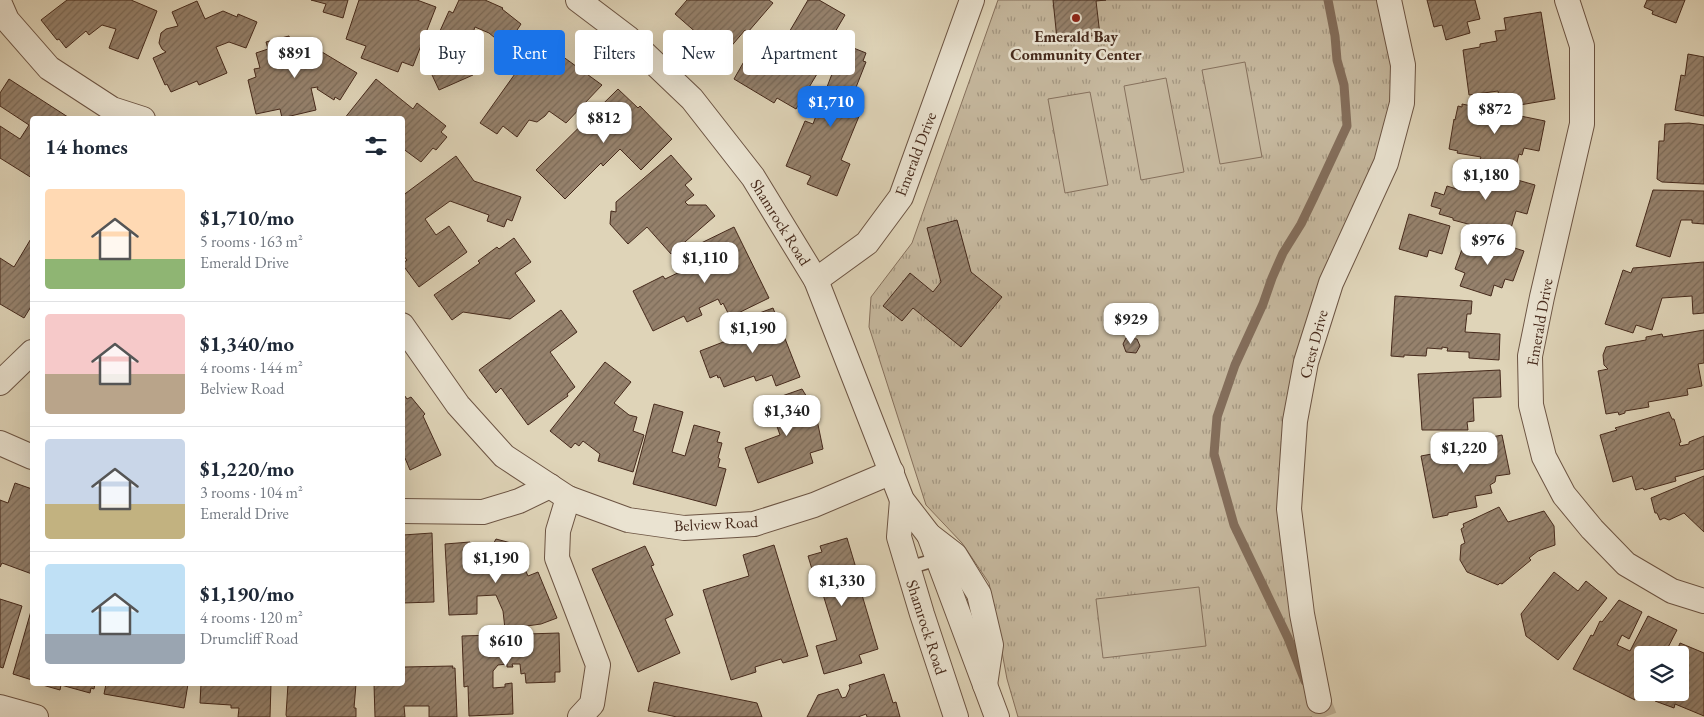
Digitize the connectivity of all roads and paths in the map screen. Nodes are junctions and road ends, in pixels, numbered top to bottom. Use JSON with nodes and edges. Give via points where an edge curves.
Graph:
{"nodes":[{"id":1,"x":578,"y":0,"type":"edge"},
{"id":2,"x":972,"y":0,"type":"edge"},
{"id":3,"x":1389,"y":0,"type":"edge"},
{"id":4,"x":1568,"y":0,"type":"edge"},
{"id":5,"x":0,"y":4,"type":"edge"},
{"id":6,"x":134,"y":116,"type":"edge"},
{"id":7,"x":816,"y":280,"type":"junction"},
{"id":8,"x":405,"y":329,"type":"edge"},
{"id":9,"x":30,"y":354,"type":"edge"},
{"id":10,"x":0,"y":383,"type":"edge"},
{"id":11,"x":0,"y":443,"type":"edge"},
{"id":12,"x":30,"y":456,"type":"edge"},
{"id":13,"x":892,"y":472,"type":"junction"},
{"id":14,"x":559,"y":492,"type":"junction"},
{"id":15,"x":902,"y":500,"type":"junction"},
{"id":16,"x":405,"y":511,"type":"edge"},
{"id":17,"x":929,"y":535,"type":"junction"},
{"id":18,"x":938,"y":559,"type":"junction"},
{"id":19,"x":908,"y":568,"type":"junction"},
{"id":20,"x":1704,"y":601,"type":"edge"},
{"id":21,"x":985,"y":685,"type":"junction"},
{"id":22,"x":1319,"y":701,"type":"tunnel mouth"},
{"id":23,"x":953,"y":706,"type":"edge"},
{"id":24,"x":0,"y":707,"type":"edge"},
{"id":25,"x":36,"y":717,"type":"edge"},
{"id":26,"x":580,"y":717,"type":"edge"},
{"id":27,"x":997,"y":717,"type":"edge"}],
"edges":[{"from":1,"to":7,"type":"street","name":"Shamrock Road","via":[[627,36],[692,99],[753,177]]},
{"from":2,"to":7,"type":"street","name":"Emerald Drive","via":[[901,197],[867,243]]},
{"from":3,"to":22,"type":"street","name":"Crest Drive","via":[[1403,64],[1402,103],[1386,163],[1331,283],[1306,362],[1295,421],[1290,508],[1302,614]]},
{"from":4,"to":20,"type":"street","name":"Emerald Drive","via":[[1582,46],[1582,124],[1530,356],[1531,405],[1544,457],[1564,495],[1592,529],[1626,564],[1672,591]]},
{"from":5,"to":6,"type":"street","via":[[7,20],[49,68],[112,109]]},
{"from":7,"to":13,"type":"street","name":"Shamrock Road"},
{"from":8,"to":14,"type":"street","name":"Belview Road","via":[[458,405],[504,456]]},
{"from":9,"to":10,"type":"street"},
{"from":11,"to":12,"type":"street"},
{"from":13,"to":14,"type":"street","name":"Belview Road","via":[[814,505],[754,524],[684,528],[628,520]]},
{"from":13,"to":15,"type":"street","name":"Shamrock Road"},
{"from":14,"to":16,"type":"street","via":[[483,512]]},
{"from":14,"to":26,"type":"street","via":[[557,558],[598,665],[592,704]]},
{"from":15,"to":17,"type":"street","name":"Shamrock Road"},
{"from":15,"to":19,"type":"street","name":"Shamrock Road","via":[[899,536]]},
{"from":17,"to":18,"type":"street","name":"Shamrock Road"},
{"from":17,"to":21,"type":"street","name":"Shamrock Road","via":[[955,555],[979,594],[991,645]]},
{"from":18,"to":19,"type":"lane"},
{"from":18,"to":21,"type":"street","name":"Shamrock Road"},
{"from":19,"to":23,"type":"street","name":"Shamrock Road"},
{"from":21,"to":23,"type":"street","name":"Shamrock Road"},
{"from":21,"to":27,"type":"street","name":"Shamrock Road"},
{"from":24,"to":25,"type":"street"}]}
